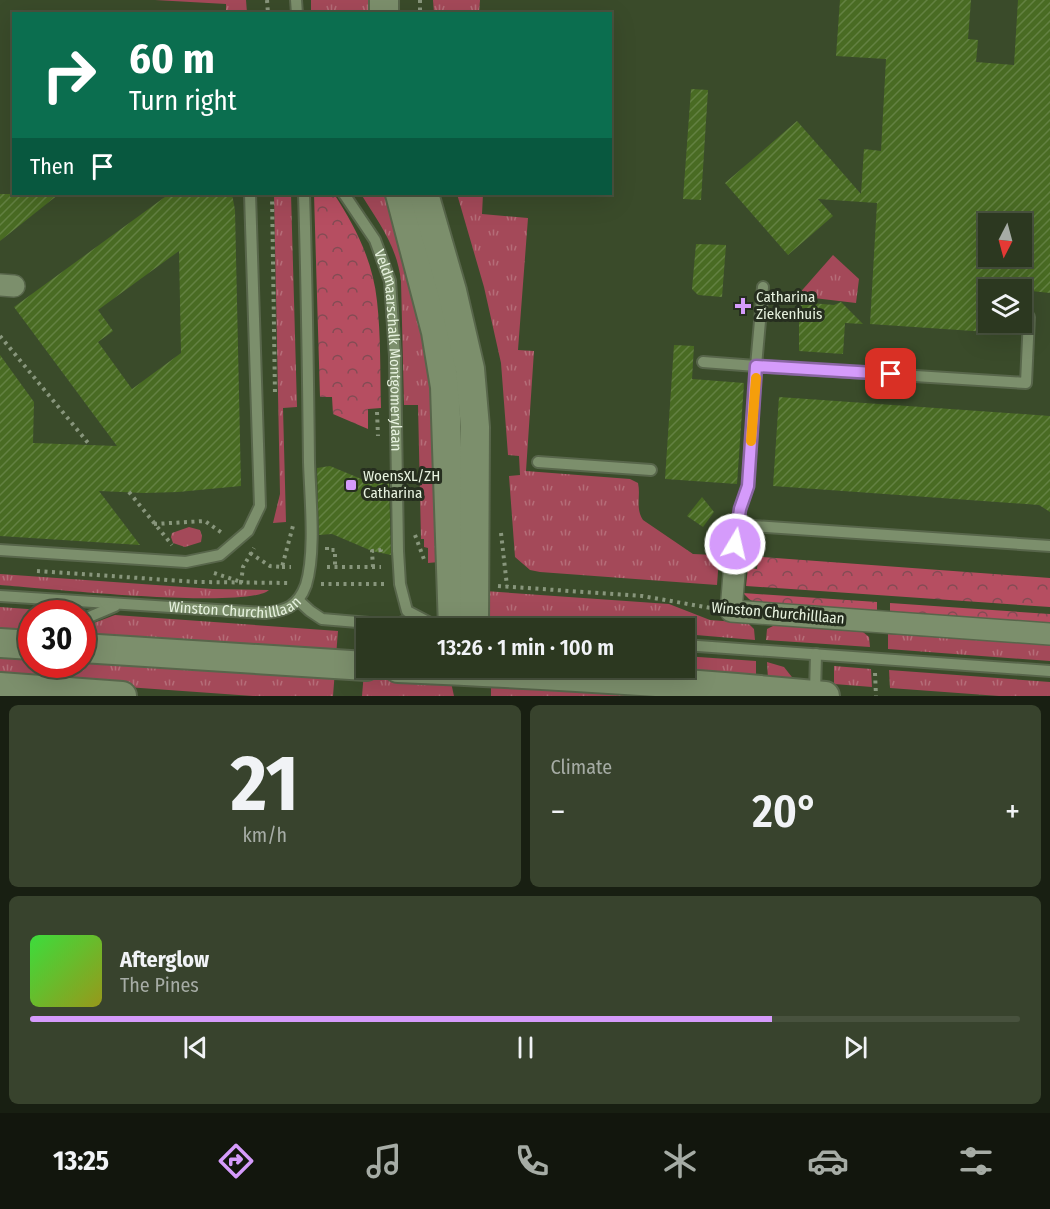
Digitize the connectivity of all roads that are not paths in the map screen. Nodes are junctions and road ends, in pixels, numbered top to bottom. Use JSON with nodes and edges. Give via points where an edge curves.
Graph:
{"nodes":[{"id":1,"x":250,"y":195,"type":"edge"},
{"id":2,"x":304,"y":195,"type":"edge"},
{"id":3,"x":345,"y":195,"type":"edge"},
{"id":4,"x":400,"y":195,"type":"edge"},
{"id":5,"x":424,"y":195,"type":"edge"},
{"id":6,"x":763,"y":288,"type":"dead end"},
{"id":7,"x":1028,"y":333,"type":"edge"},
{"id":8,"x":703,"y":362,"type":"dead end"},
{"id":9,"x":756,"y":366,"type":"junction"},
{"id":10,"x":538,"y":462,"type":"dead end"},
{"id":11,"x":651,"y":470,"type":"dead end"},
{"id":12,"x":738,"y":525,"type":"junction"},
{"id":13,"x":1050,"y":546,"type":"edge"},
{"id":14,"x":0,"y":549,"type":"edge"},
{"id":15,"x":0,"y":596,"type":"edge"},
{"id":16,"x":298,"y":600,"type":"junction"},
{"id":17,"x":118,"y":605,"type":"junction"},
{"id":18,"x":96,"y":614,"type":"edge"},
{"id":19,"x":417,"y":618,"type":"edge"},
{"id":20,"x":454,"y":618,"type":"edge"},
{"id":21,"x":474,"y":618,"type":"edge"},
{"id":22,"x":356,"y":622,"type":"edge"},
{"id":23,"x":1050,"y":634,"type":"edge"},
{"id":24,"x":695,"y":646,"type":"edge"},
{"id":25,"x":96,"y":649,"type":"edge"},
{"id":26,"x":816,"y":654,"type":"junction"},
{"id":27,"x":356,"y":665,"type":"edge"},
{"id":28,"x":1050,"y":671,"type":"edge"},
{"id":29,"x":466,"y":678,"type":"edge"},
{"id":30,"x":0,"y":687,"type":"edge"},
{"id":31,"x":122,"y":696,"type":"edge"},
{"id":32,"x":817,"y":696,"type":"edge"}],
"edges":[{"from":1,"to":14,"type":"lane","via":[[260,507],[248,531],[220,555],[186,562]]},
{"from":2,"to":16,"type":"lane","via":[[310,545],[306,583]]},
{"from":3,"to":19,"type":"lane","name":"Veldmaarschalk Montgomerylaan","via":[[375,240],[390,281],[400,584],[407,611]]},
{"from":4,"to":20,"type":"main road","via":[[436,332],[445,387]]},
{"from":5,"to":21,"type":"main road","via":[[470,369],[475,427]]},
{"from":6,"to":9,"type":"lane"},
{"from":7,"to":9,"type":"lane","via":[[1026,383]]},
{"from":8,"to":9,"type":"lane"},
{"from":9,"to":12,"type":"lane","via":[[748,486]]},
{"from":10,"to":11,"type":"lane"},
{"from":12,"to":13,"type":"lane"},
{"from":12,"to":23,"type":"street","name":"Winston Churchilllaan","via":[[731,611]]},
{"from":15,"to":17,"type":"lane","name":"Winston Churchilllaan"},
{"from":16,"to":17,"type":"lane","name":"Winston Churchilllaan","via":[[285,611],[264,613]]},
{"from":16,"to":22,"type":"lane","name":"Winston Churchilllaan","via":[[322,619]]},
{"from":17,"to":18,"type":"lane"},
{"from":24,"to":26,"type":"lane"},
{"from":25,"to":27,"type":"main road"},
{"from":26,"to":28,"type":"lane"},
{"from":26,"to":32,"type":"lane"},
{"from":29,"to":32,"type":"main road","via":[[716,686]]},
{"from":30,"to":31,"type":"main road"}]}
